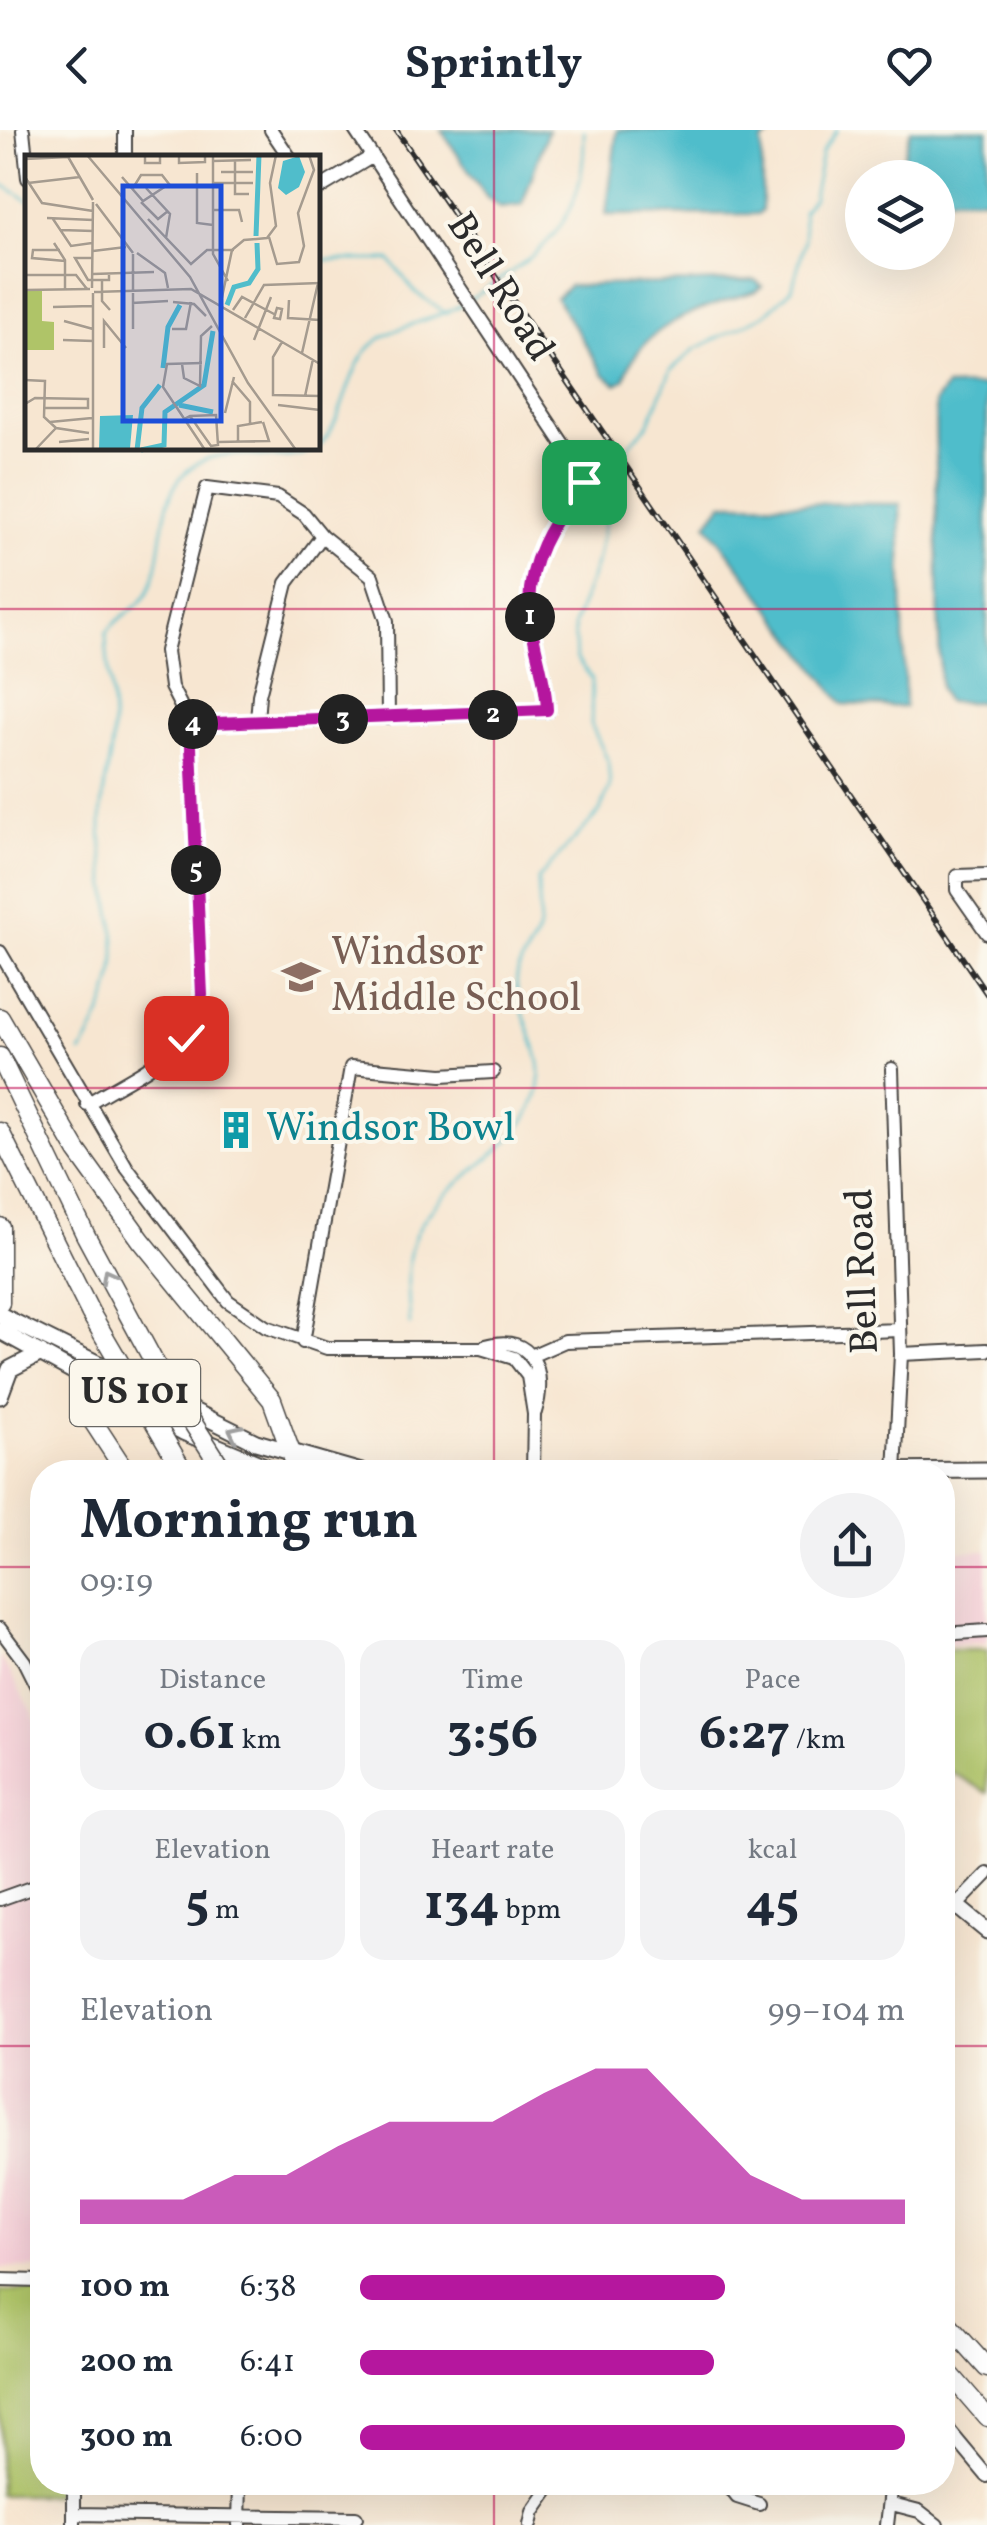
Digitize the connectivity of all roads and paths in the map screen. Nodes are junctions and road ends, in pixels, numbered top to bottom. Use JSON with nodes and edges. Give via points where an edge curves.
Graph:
{"nodes":[{"id":1,"x":8,"y":130,"type":"edge"},
{"id":2,"x":126,"y":130,"type":"edge"},
{"id":3,"x":271,"y":130,"type":"edge"},
{"id":4,"x":355,"y":130,"type":"edge"},
{"id":5,"x":23,"y":134,"type":"edge"},
{"id":6,"x":125,"y":155,"type":"edge"},
{"id":7,"x":288,"y":155,"type":"edge"},
{"id":8,"x":373,"y":156,"type":"junction"},
{"id":9,"x":320,"y":188,"type":"edge"},
{"id":10,"x":322,"y":536,"type":"junction"},
{"id":11,"x":388,"y":718,"type":"junction"},
{"id":12,"x":258,"y":721,"type":"junction"},
{"id":13,"x":190,"y":724,"type":"junction"},
{"id":14,"x":987,"y":875,"type":"edge"},
{"id":15,"x":987,"y":933,"type":"edge"},
{"id":16,"x":0,"y":952,"type":"edge"},
{"id":17,"x":0,"y":1018,"type":"edge"},
{"id":18,"x":0,"y":1056,"type":"edge"},
{"id":19,"x":892,"y":1069,"type":"dead end"},
{"id":20,"x":492,"y":1072,"type":"dead end"},
{"id":21,"x":87,"y":1104,"type":"junction"},
{"id":22,"x":0,"y":1132,"type":"edge"},
{"id":23,"x":0,"y":1226,"type":"edge"},
{"id":24,"x":0,"y":1303,"type":"edge"},
{"id":25,"x":0,"y":1315,"type":"edge"},
{"id":26,"x":900,"y":1330,"type":"junction"},
{"id":27,"x":0,"y":1331,"type":"edge"},
{"id":28,"x":303,"y":1342,"type":"junction"},
{"id":29,"x":481,"y":1348,"type":"junction"},
{"id":30,"x":987,"y":1350,"type":"edge"},
{"id":31,"x":40,"y":1353,"type":"junction"},
{"id":32,"x":901,"y":1354,"type":"junction"},
{"id":33,"x":533,"y":1356,"type":"junction"},
{"id":34,"x":108,"y":1368,"type":"junction"},
{"id":35,"x":82,"y":1376,"type":"junction"},
{"id":36,"x":0,"y":1396,"type":"edge"},
{"id":37,"x":534,"y":1414,"type":"junction"},
{"id":38,"x":118,"y":1460,"type":"edge"},
{"id":39,"x":177,"y":1460,"type":"edge"},
{"id":40,"x":216,"y":1460,"type":"edge"},
{"id":41,"x":251,"y":1460,"type":"edge"},
{"id":42,"x":289,"y":1460,"type":"edge"},
{"id":43,"x":294,"y":1460,"type":"edge"},
{"id":44,"x":533,"y":1460,"type":"edge"},
{"id":45,"x":896,"y":1460,"type":"edge"},
{"id":46,"x":955,"y":1470,"type":"edge"},
{"id":47,"x":987,"y":1470,"type":"edge"},
{"id":48,"x":0,"y":1629,"type":"edge"},
{"id":49,"x":987,"y":1631,"type":"edge"},
{"id":50,"x":955,"y":1633,"type":"edge"},
{"id":51,"x":30,"y":1674,"type":"edge"},
{"id":52,"x":987,"y":1874,"type":"edge"},
{"id":53,"x":30,"y":1886,"type":"edge"},
{"id":54,"x":0,"y":1899,"type":"edge"},
{"id":55,"x":957,"y":1905,"type":"joint"},
{"id":56,"x":987,"y":1931,"type":"edge"},
{"id":57,"x":0,"y":2280,"type":"edge"},
{"id":58,"x":30,"y":2281,"type":"edge"},
{"id":59,"x":955,"y":2332,"type":"edge"},
{"id":60,"x":987,"y":2368,"type":"edge"},
{"id":61,"x":955,"y":2381,"type":"edge"},
{"id":62,"x":987,"y":2417,"type":"edge"},
{"id":63,"x":955,"y":2438,"type":"edge"},
{"id":64,"x":987,"y":2476,"type":"edge"},
{"id":65,"x":240,"y":2495,"type":"edge"},
{"id":66,"x":545,"y":2495,"type":"edge"},
{"id":67,"x":736,"y":2495,"type":"edge"},
{"id":68,"x":892,"y":2495,"type":"edge"},
{"id":69,"x":759,"y":2504,"type":"dead end"},
{"id":70,"x":892,"y":2504,"type":"junction"},
{"id":71,"x":356,"y":2518,"type":"dead end"},
{"id":72,"x":74,"y":2519,"type":"edge"},
{"id":73,"x":240,"y":2521,"type":"edge"},
{"id":74,"x":530,"y":2525,"type":"edge"},
{"id":75,"x":886,"y":2525,"type":"edge"},
{"id":76,"x":937,"y":2525,"type":"edge"}],
"edges":[{"from":1,"to":5,"type":"street"},
{"from":2,"to":6,"type":"street"},
{"from":3,"to":7,"type":"street"},
{"from":4,"to":8,"type":"street","name":"Bell Road"},
{"from":8,"to":9,"type":"street"},
{"from":8,"to":11,"type":"street","name":"Bell Road","via":[[584,482],[553,520],[534,567],[530,614],[547,710]]},
{"from":10,"to":11,"type":"street","via":[[372,576],[382,597]]},
{"from":10,"to":12,"type":"street","via":[[282,597]]},
{"from":10,"to":13,"type":"street","via":[[278,497],[206,488],[166,651],[171,687]]},
{"from":11,"to":12,"type":"street"},
{"from":12,"to":13,"type":"street"},
{"from":13,"to":21,"type":"street","via":[[202,995],[197,1019],[168,1056]]},
{"from":14,"to":15,"type":"street","via":[[957,876],[957,890]]},
{"from":16,"to":21,"type":"street"},
{"from":17,"to":43,"type":"highway","via":[[87,1166],[272,1400]]},
{"from":40,"to":18,"type":"highway","number":"US 101","one_way":true,"bridge":true,"via":[[86,1236]]},
{"from":19,"to":26,"type":"street","name":"Bell Road"},
{"from":20,"to":28,"type":"street","via":[[351,1067]]},
{"from":21,"to":28,"type":"street","via":[[205,1276],[254,1319]]},
{"from":22,"to":39,"type":"highway","number":"US 101","bridge":true,"via":[[91,1314]]},
{"from":23,"to":24,"type":"highway"},
{"from":25,"to":34,"type":"main road"},
{"from":26,"to":32,"type":"street","name":"Bell Road"},
{"from":26,"to":33,"type":"street","via":[[565,1341]]},
{"from":27,"to":31,"type":"main road"},
{"from":28,"to":29,"type":"street","via":[[346,1352]]},
{"from":29,"to":33,"type":"street","via":[[507,1343]]},
{"from":29,"to":37,"type":"street","via":[[506,1354],[525,1369]]},
{"from":30,"to":32,"type":"street"},
{"from":31,"to":35,"type":"main road"},
{"from":31,"to":36,"type":"main road","via":[[10,1369]]},
{"from":32,"to":45,"type":"street","name":"Bell Road"},
{"from":33,"to":37,"type":"street","via":[[540,1374]]},
{"from":34,"to":35,"type":"highway"},
{"from":42,"to":34,"type":"main road","one_way":true},
{"from":35,"to":38,"type":"highway","via":[[81,1403]]},
{"from":35,"to":41,"type":"main road","via":[[183,1432]]},
{"from":37,"to":44,"type":"street"},
{"from":46,"to":47,"type":"main road"},
{"from":48,"to":51,"type":"street"},
{"from":49,"to":50,"type":"street"},
{"from":52,"to":55,"type":"street"},
{"from":53,"to":54,"type":"street"},
{"from":55,"to":56,"type":"main road"},
{"from":57,"to":58,"type":"street"},
{"from":59,"to":60,"type":"highway"},
{"from":61,"to":62,"type":"highway"},
{"from":63,"to":64,"type":"street"},
{"from":65,"to":73,"type":"street"},
{"from":66,"to":74,"type":"street"},
{"from":67,"to":69,"type":"street"},
{"from":68,"to":70,"type":"street"},
{"from":70,"to":75,"type":"street"},
{"from":70,"to":76,"type":"street","via":[[919,2511]]},
{"from":71,"to":73,"type":"street"},
{"from":72,"to":73,"type":"street"}]}
